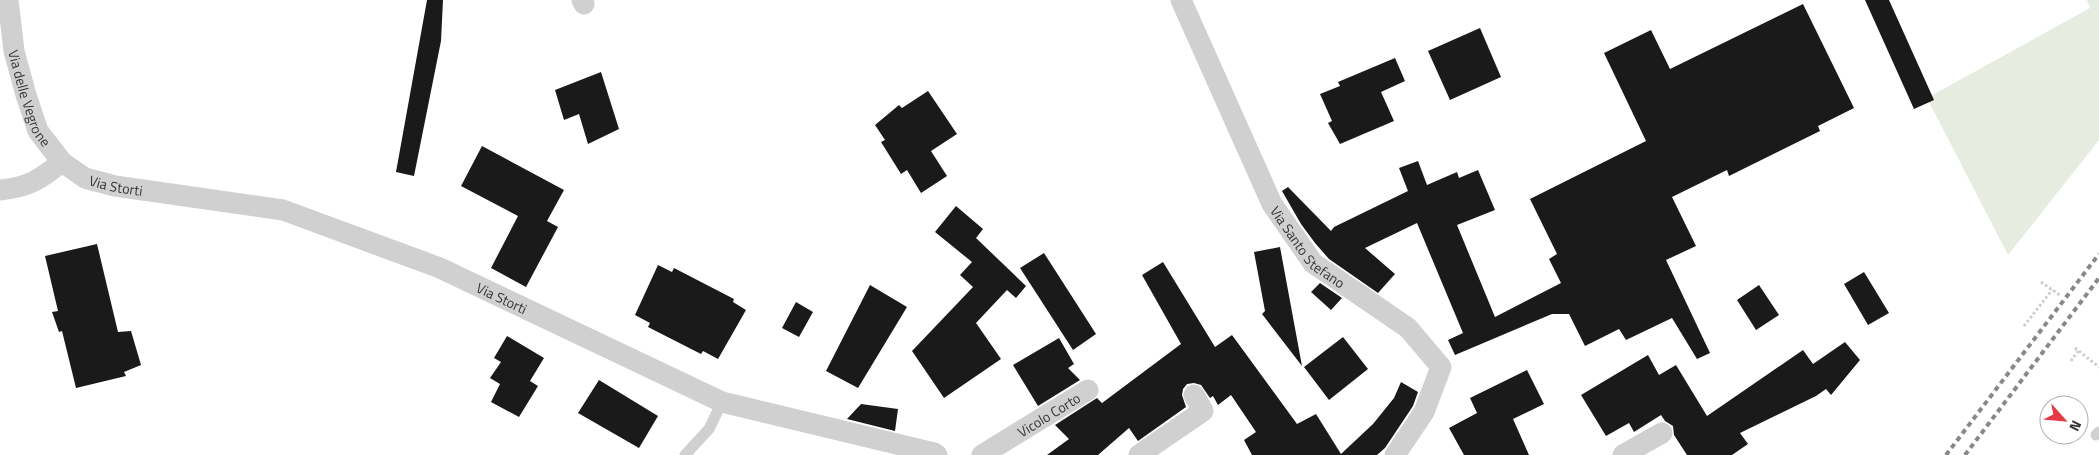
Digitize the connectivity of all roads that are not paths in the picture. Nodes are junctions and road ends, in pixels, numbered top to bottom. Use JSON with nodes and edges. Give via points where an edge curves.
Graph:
{"nodes":[{"id":1,"x":8,"y":0,"type":"edge"},
{"id":2,"x":1181,"y":0,"type":"edge"},
{"id":3,"x":62,"y":162,"type":"junction"},
{"id":4,"x":0,"y":190,"type":"edge"},
{"id":5,"x":1088,"y":390,"type":"dead end"},
{"id":6,"x":1194,"y":395,"type":"dead end"},
{"id":7,"x":722,"y":402,"type":"junction"},
{"id":8,"x":1662,"y":433,"type":"dead end"},
{"id":9,"x":685,"y":455,"type":"edge"},
{"id":10,"x":937,"y":455,"type":"edge"},
{"id":11,"x":982,"y":455,"type":"edge"},
{"id":12,"x":1139,"y":455,"type":"edge"},
{"id":13,"x":1395,"y":455,"type":"edge"},
{"id":14,"x":1623,"y":455,"type":"edge"}],
"edges":[{"from":1,"to":3,"type":"street","name":"Via delle Vegrone","via":[[14,51],[38,131]]},
{"from":2,"to":13,"type":"street","name":"Via Santo Stefano","via":[[1272,204],[1313,263],[1408,328],[1441,367],[1424,412]]},
{"from":3,"to":4,"type":"street","via":[[41,178],[20,188]]},
{"from":3,"to":7,"type":"street","name":"Via Storti","via":[[85,178],[115,186],[283,210],[440,268]]},
{"from":5,"to":11,"type":"street","name":"Vicolo Corto"},
{"from":6,"to":12,"type":"street","via":[[1203,411]]},
{"from":7,"to":9,"type":"lane","via":[[709,429]]},
{"from":7,"to":10,"type":"street","name":"Via Storti"},
{"from":8,"to":14,"type":"street"}]}
